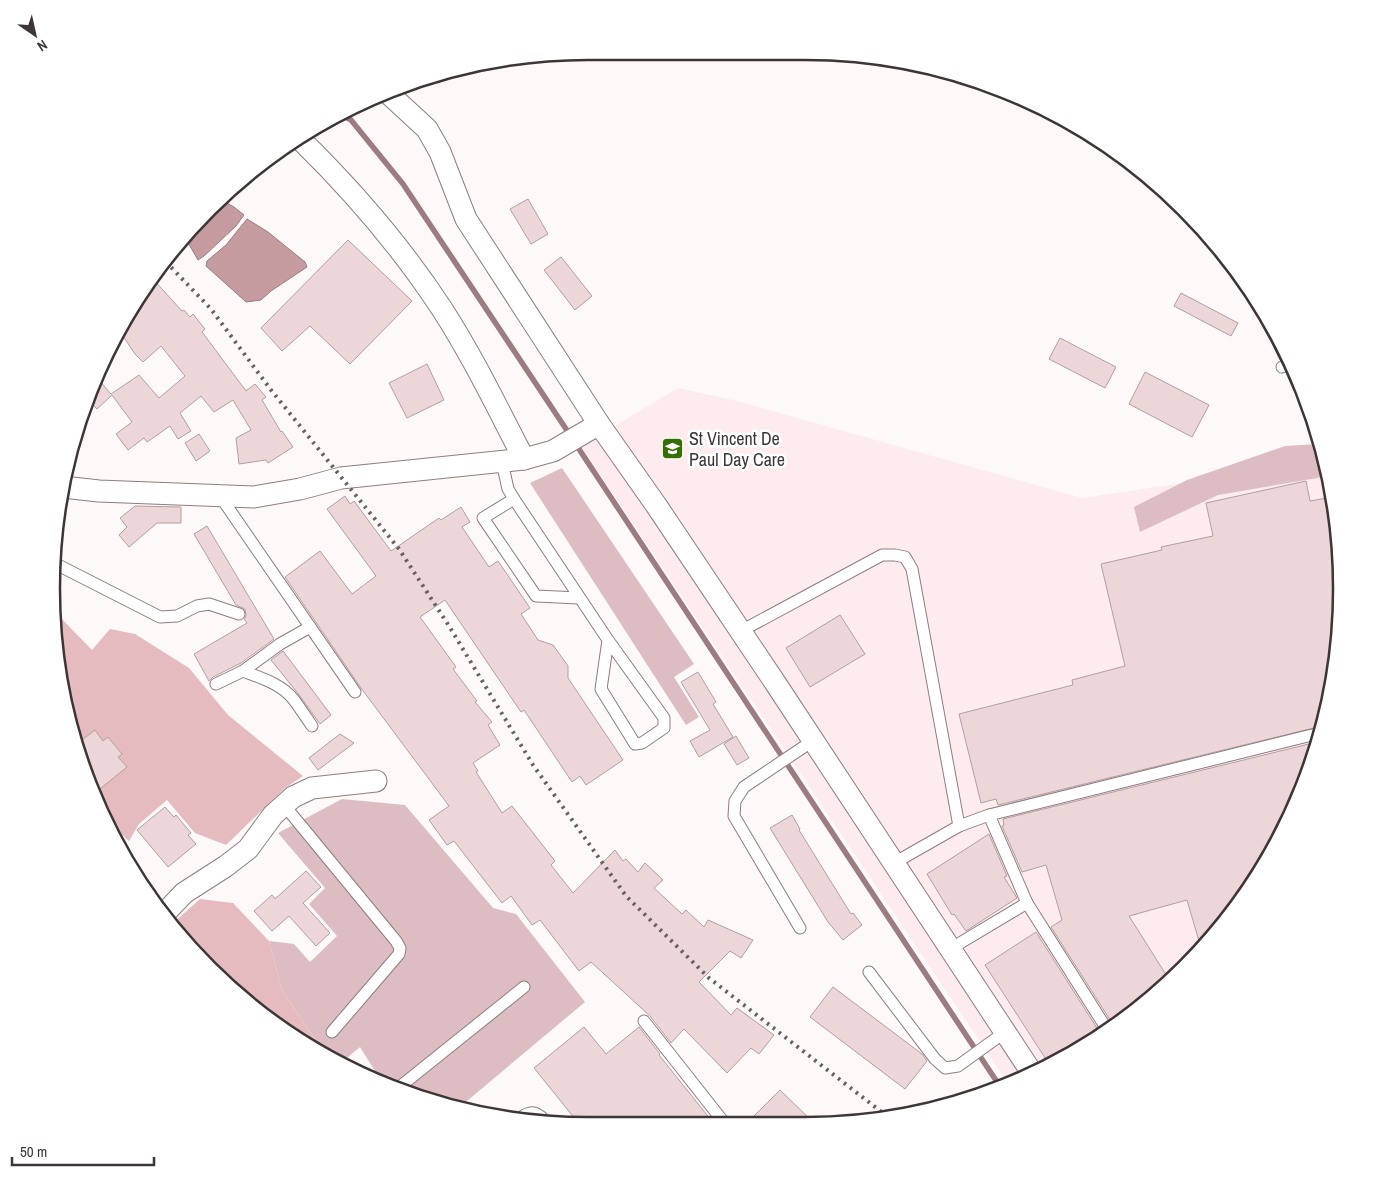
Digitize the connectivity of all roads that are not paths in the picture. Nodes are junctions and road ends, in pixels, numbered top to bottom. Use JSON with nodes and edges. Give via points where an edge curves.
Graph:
{"nodes":[{"id":1,"x":393,"y":98,"type":"edge"},
{"id":2,"x":304,"y":143,"type":"edge"},
{"id":3,"x":592,"y":428,"type":"junction"},
{"id":4,"x":524,"y":459,"type":"junction"},
{"id":5,"x":502,"y":462,"type":"junction"},
{"id":6,"x":70,"y":488,"type":"edge"},
{"id":7,"x":220,"y":496,"type":"junction"},
{"id":8,"x":514,"y":499,"type":"junction"},
{"id":9,"x":61,"y":566,"type":"edge"},
{"id":10,"x":580,"y":598,"type":"junction"},
{"id":11,"x":239,"y":614,"type":"dead end"},
{"id":12,"x":310,"y":628,"type":"junction"},
{"id":13,"x":741,"y":632,"type":"junction"},
{"id":14,"x":608,"y":640,"type":"junction"},
{"id":15,"x":243,"y":672,"type":"junction"},
{"id":16,"x":216,"y":684,"type":"dead end"},
{"id":17,"x":355,"y":692,"type":"dead end"},
{"id":18,"x":312,"y":726,"type":"dead end"},
{"id":19,"x":1312,"y":734,"type":"edge"},
{"id":20,"x":814,"y":740,"type":"junction"},
{"id":21,"x":376,"y":781,"type":"dead end"},
{"id":22,"x":284,"y":805,"type":"junction"},
{"id":23,"x":989,"y":815,"type":"junction"},
{"id":24,"x":959,"y":826,"type":"junction"},
{"id":25,"x":894,"y":863,"type":"junction"},
{"id":26,"x":1027,"y":903,"type":"junction"},
{"id":27,"x":168,"y":909,"type":"edge"},
{"id":28,"x":800,"y":928,"type":"dead end"},
{"id":29,"x":950,"y":949,"type":"junction"},
{"id":30,"x":869,"y":972,"type":"dead end"},
{"id":31,"x":524,"y":987,"type":"dead end"},
{"id":32,"x":644,"y":1021,"type":"dead end"},
{"id":33,"x":1104,"y":1024,"type":"edge"},
{"id":34,"x":332,"y":1032,"type":"dead end"},
{"id":35,"x":1005,"y":1032,"type":"junction"},
{"id":36,"x":1028,"y":1067,"type":"edge"},
{"id":37,"x":404,"y":1083,"type":"edge"},
{"id":38,"x":720,"y":1117,"type":"edge"}],
"edges":[{"from":1,"to":3,"type":"street","via":[[426,129],[440,152],[466,219]]},
{"from":2,"to":4,"type":"street","via":[[336,174],[396,245],[442,309]]},
{"from":3,"to":4,"type":"street","via":[[553,451]]},
{"from":3,"to":13,"type":"street","via":[[656,505]]},
{"from":4,"to":5,"type":"street"},
{"from":5,"to":7,"type":"street","via":[[341,478],[254,498]]},
{"from":5,"to":8,"type":"lane","via":[[508,489]]},
{"from":6,"to":7,"type":"street"},
{"from":7,"to":12,"type":"lane"},
{"from":8,"to":10,"type":"lane"},
{"from":8,"to":10,"type":"lane","via":[[483,518],[536,596]]},
{"from":9,"to":11,"type":"lane","via":[[160,617],[177,616],[209,604]]},
{"from":10,"to":14,"type":"lane"},
{"from":12,"to":15,"type":"lane","via":[[280,644]]},
{"from":12,"to":17,"type":"lane"},
{"from":13,"to":20,"type":"street"},
{"from":13,"to":24,"type":"lane","via":[[882,555],[905,557],[912,569]]},
{"from":14,"to":14,"type":"lane","via":[[601,689],[635,744],[642,743],[664,728],[664,718]]},
{"from":15,"to":16,"type":"lane"},
{"from":15,"to":18,"type":"lane","via":[[269,680],[284,691],[294,699]]},
{"from":19,"to":23,"type":"lane"},
{"from":20,"to":25,"type":"street"},
{"from":20,"to":28,"type":"lane","via":[[744,787],[735,801],[734,816]]},
{"from":21,"to":22,"type":"street","via":[[312,788],[293,796]]},
{"from":22,"to":27,"type":"street","via":[[248,849],[184,893]]},
{"from":22,"to":34,"type":"lane","via":[[400,948],[399,954]]},
{"from":23,"to":24,"type":"lane"},
{"from":23,"to":26,"type":"lane"},
{"from":24,"to":25,"type":"lane"},
{"from":25,"to":29,"type":"street"},
{"from":26,"to":29,"type":"lane"},
{"from":26,"to":33,"type":"lane"},
{"from":29,"to":35,"type":"street"},
{"from":30,"to":35,"type":"lane","via":[[935,1060],[945,1068],[958,1066]]},
{"from":31,"to":37,"type":"lane"},
{"from":32,"to":38,"type":"lane"},
{"from":35,"to":36,"type":"street"}]}
